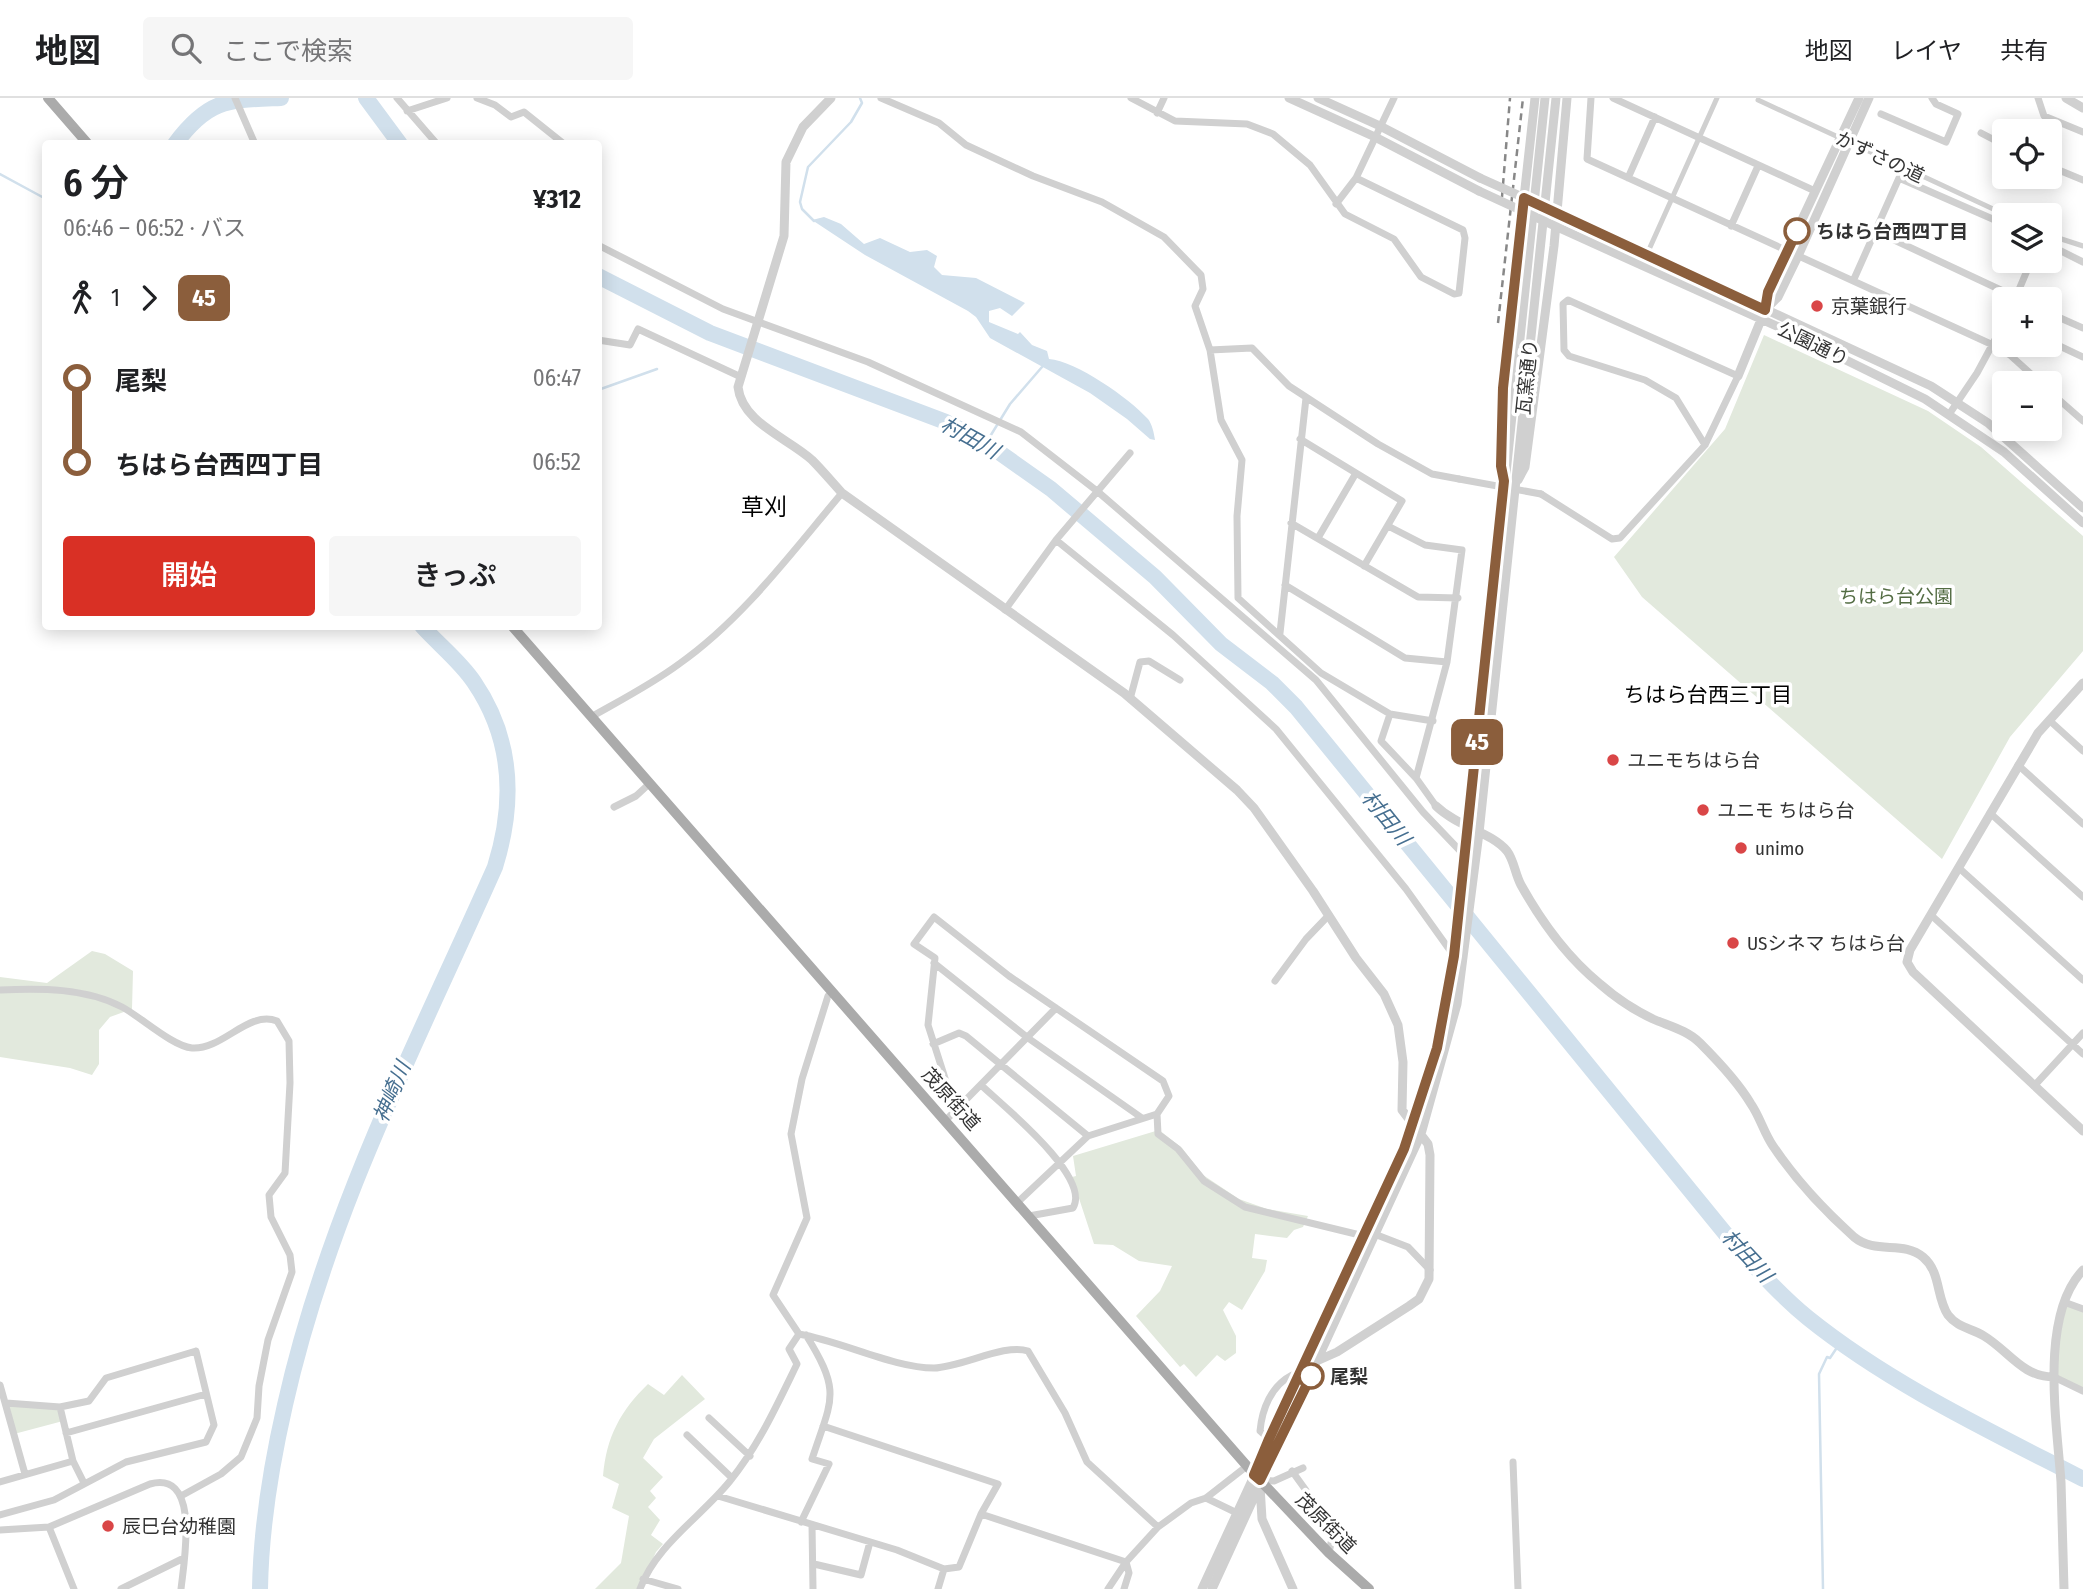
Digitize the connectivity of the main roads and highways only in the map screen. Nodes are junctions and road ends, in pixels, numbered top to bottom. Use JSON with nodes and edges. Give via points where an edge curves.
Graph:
{"nodes":[{"id":1,"x":48,"y":98,"type":"edge"},
{"id":2,"x":85,"y":140,"type":"edge"},
{"id":3,"x":516,"y":630,"type":"edge"},
{"id":4,"x":1369,"y":1589,"type":"edge"}],
"edges":[{"from":1,"to":2,"type":"main road"},
{"from":3,"to":4,"type":"main road","name":"茂原街道","via":[[1254,1474]]}]}
